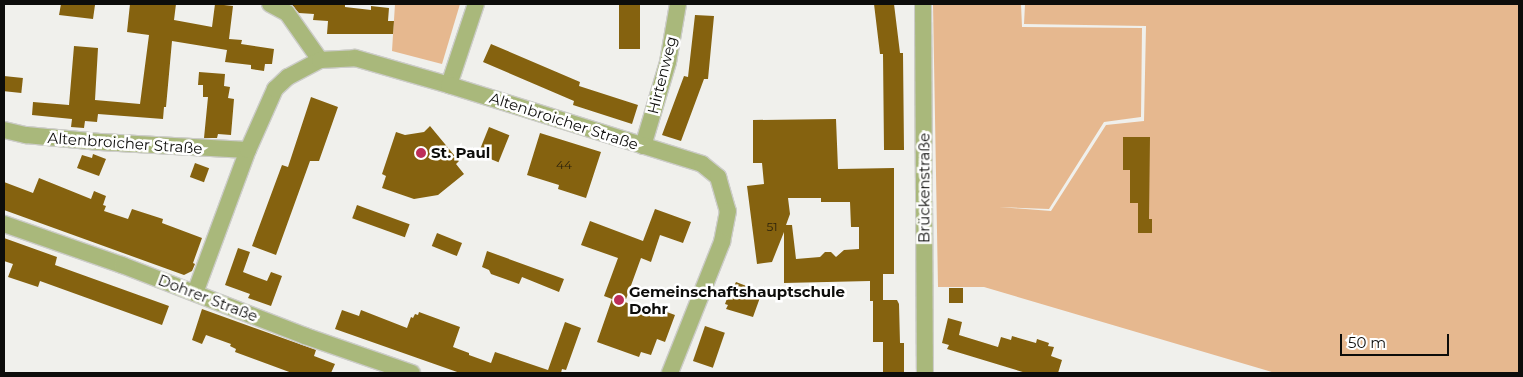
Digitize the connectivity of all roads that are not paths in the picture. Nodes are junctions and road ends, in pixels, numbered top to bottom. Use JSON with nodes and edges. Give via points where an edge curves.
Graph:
{"nodes":[{"id":1,"x":270,"y":4,"type":"edge"},
{"id":2,"x":476,"y":4,"type":"edge"},
{"id":3,"x":678,"y":4,"type":"edge"},
{"id":4,"x":923,"y":4,"type":"edge"},
{"id":5,"x":287,"y":8,"type":"edge"},
{"id":6,"x":320,"y":60,"type":"junction"},
{"id":7,"x":449,"y":84,"type":"junction"},
{"id":8,"x":4,"y":130,"type":"edge"},
{"id":9,"x":643,"y":146,"type":"junction"},
{"id":10,"x":248,"y":150,"type":"junction"},
{"id":11,"x":4,"y":224,"type":"edge"},
{"id":12,"x":196,"y":293,"type":"junction"},
{"id":13,"x":412,"y":373,"type":"edge"},
{"id":14,"x":670,"y":373,"type":"edge"},
{"id":15,"x":925,"y":373,"type":"edge"}],
"edges":[{"from":1,"to":5,"type":"street"},
{"from":2,"to":7,"type":"street"},
{"from":3,"to":9,"type":"street","name":"Hirtenweg","via":[[668,62]]},
{"from":4,"to":15,"type":"street","name":"Brückenstraße"},
{"from":5,"to":6,"type":"street"},
{"from":6,"to":7,"type":"street","name":"Altenbroicher Straße","via":[[355,58]]},
{"from":6,"to":10,"type":"street","name":"Altenbroicher Straße","via":[[288,77],[276,89]]},
{"from":7,"to":9,"type":"street","name":"Altenbroicher Straße"},
{"from":8,"to":10,"type":"street","name":"Altenbroicher Straße","via":[[26,136]]},
{"from":9,"to":14,"type":"street","name":"Altenbroicher Straße","via":[[702,164],[718,177],[728,211],[722,242]]},
{"from":10,"to":12,"type":"street","name":"Altenbroicher Straße"},
{"from":11,"to":12,"type":"street","name":"Dohrer Straße"},
{"from":12,"to":13,"type":"street","name":"Dohrer Straße"}]}
